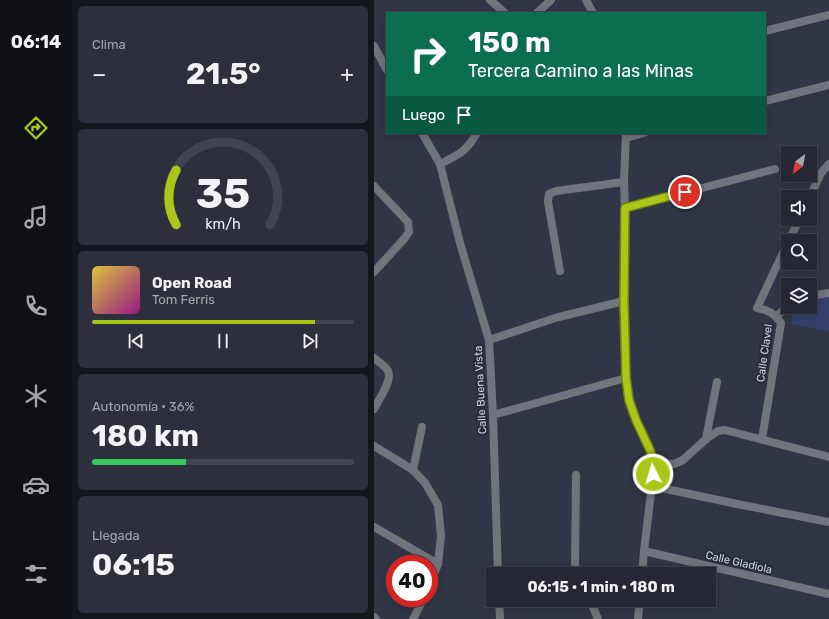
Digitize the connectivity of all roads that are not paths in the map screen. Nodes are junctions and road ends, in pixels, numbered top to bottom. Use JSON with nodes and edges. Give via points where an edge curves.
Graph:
{"nodes":[{"id":1,"x":490,"y":0,"type":"edge"},
{"id":2,"x":551,"y":0,"type":"edge"},
{"id":3,"x":587,"y":0,"type":"edge"},
{"id":4,"x":504,"y":12,"type":"edge"},
{"id":5,"x":537,"y":12,"type":"edge"},
{"id":6,"x":593,"y":12,"type":"edge"},
{"id":7,"x":829,"y":15,"type":"edge"},
{"id":8,"x":766,"y":31,"type":"edge"},
{"id":9,"x":374,"y":46,"type":"edge"},
{"id":10,"x":386,"y":68,"type":"edge"},
{"id":11,"x":829,"y":85,"type":"edge"},
{"id":12,"x":766,"y":102,"type":"edge"},
{"id":13,"x":423,"y":134,"type":"edge"},
{"id":14,"x":476,"y":134,"type":"edge"},
{"id":15,"x":626,"y":135,"type":"edge"},
{"id":16,"x":440,"y":164,"type":"junction"},
{"id":17,"x":829,"y":164,"type":"edge"},
{"id":18,"x":775,"y":169,"type":"dead end"},
{"id":19,"x":624,"y":182,"type":"junction"},
{"id":20,"x":374,"y":186,"type":"edge"},
{"id":21,"x":813,"y":190,"type":"edge"},
{"id":22,"x":625,"y":208,"type":"junction"},
{"id":23,"x":781,"y":257,"type":"edge"},
{"id":24,"x":560,"y":271,"type":"dead end"},
{"id":25,"x":374,"y":272,"type":"edge"},
{"id":26,"x":829,"y":293,"type":"edge"},
{"id":27,"x":817,"y":295,"type":"edge"},
{"id":28,"x":624,"y":301,"type":"junction"},
{"id":29,"x":781,"y":312,"type":"edge"},
{"id":30,"x":777,"y":316,"type":"junction"},
{"id":31,"x":489,"y":340,"type":"junction"},
{"id":32,"x":374,"y":358,"type":"edge"},
{"id":33,"x":626,"y":378,"type":"junction"},
{"id":34,"x":717,"y":382,"type":"dead end"},
{"id":35,"x":374,"y":409,"type":"edge"},
{"id":36,"x":493,"y":414,"type":"junction"},
{"id":37,"x":422,"y":427,"type":"dead end"},
{"id":38,"x":706,"y":439,"type":"junction"},
{"id":39,"x":762,"y":439,"type":"junction"},
{"id":40,"x":374,"y":446,"type":"edge"},
{"id":41,"x":829,"y":455,"type":"edge"},
{"id":42,"x":654,"y":462,"type":"junction"},
{"id":43,"x":413,"y":470,"type":"junction"},
{"id":44,"x":576,"y":475,"type":"dead end"},
{"id":45,"x":652,"y":486,"type":"junction"},
{"id":46,"x":829,"y":522,"type":"edge"},
{"id":47,"x":374,"y":527,"type":"edge"},
{"id":48,"x":644,"y":551,"type":"junction"},
{"id":49,"x":422,"y":555,"type":"edge"},
{"id":50,"x":438,"y":564,"type":"edge"},
{"id":51,"x":498,"y":567,"type":"edge"},
{"id":52,"x":575,"y":567,"type":"edge"},
{"id":53,"x":643,"y":567,"type":"edge"},
{"id":54,"x":829,"y":594,"type":"edge"},
{"id":55,"x":419,"y":607,"type":"edge"},
{"id":56,"x":499,"y":607,"type":"edge"},
{"id":57,"x":593,"y":607,"type":"edge"},
{"id":58,"x":639,"y":607,"type":"edge"},
{"id":59,"x":413,"y":619,"type":"edge"},
{"id":60,"x":500,"y":619,"type":"edge"},
{"id":61,"x":598,"y":619,"type":"edge"},
{"id":62,"x":638,"y":619,"type":"edge"}],
"edges":[{"from":1,"to":4,"type":"street"},
{"from":2,"to":5,"type":"street"},
{"from":3,"to":6,"type":"street"},
{"from":7,"to":8,"type":"street"},
{"from":9,"to":10,"type":"street"},
{"from":11,"to":12,"type":"street"},
{"from":13,"to":16,"type":"street","name":"Calle Buena Vista"},
{"from":14,"to":16,"type":"street","via":[[461,153]]},
{"from":15,"to":19,"type":"street"},
{"from":16,"to":31,"type":"street","name":"Calle Buena Vista"},
{"from":17,"to":21,"type":"street","via":[[821,173]]},
{"from":18,"to":22,"type":"street"},
{"from":19,"to":22,"type":"street"},
{"from":19,"to":24,"type":"street","via":[[549,194],[548,202]]},
{"from":20,"to":25,"type":"street","via":[[408,222],[409,232]]},
{"from":22,"to":28,"type":"street"},
{"from":23,"to":30,"type":"street","name":"Calle Clavel","via":[[757,308]]},
{"from":26,"to":27,"type":"street"},
{"from":28,"to":31,"type":"street","via":[[555,318]]},
{"from":28,"to":33,"type":"street"},
{"from":29,"to":30,"type":"street"},
{"from":30,"to":39,"type":"street","name":"Calle Clavel","via":[[781,323]]},
{"from":31,"to":36,"type":"street","name":"Calle Buena Vista"},
{"from":32,"to":35,"type":"street","via":[[388,370],[390,376]]},
{"from":33,"to":36,"type":"street"},
{"from":33,"to":42,"type":"street","via":[[629,400]]},
{"from":34,"to":38,"type":"street"},
{"from":36,"to":51,"type":"street","name":"Calle Buena Vista"},
{"from":37,"to":43,"type":"street"},
{"from":38,"to":39,"type":"street","via":[[718,430],[725,430]]},
{"from":38,"to":42,"type":"street","via":[[683,460],[674,464]]},
{"from":39,"to":41,"type":"street"},
{"from":40,"to":43,"type":"street"},
{"from":42,"to":45,"type":"street"},
{"from":43,"to":50,"type":"street","via":[[425,483],[438,505],[441,536]]},
{"from":44,"to":52,"type":"street"},
{"from":45,"to":46,"type":"street"},
{"from":45,"to":48,"type":"street"},
{"from":47,"to":49,"type":"street"},
{"from":48,"to":53,"type":"street"},
{"from":48,"to":54,"type":"street","name":"Calle Gladiola"},
{"from":55,"to":59,"type":"street"},
{"from":56,"to":60,"type":"street"},
{"from":57,"to":61,"type":"street"},
{"from":58,"to":62,"type":"street"}]}
